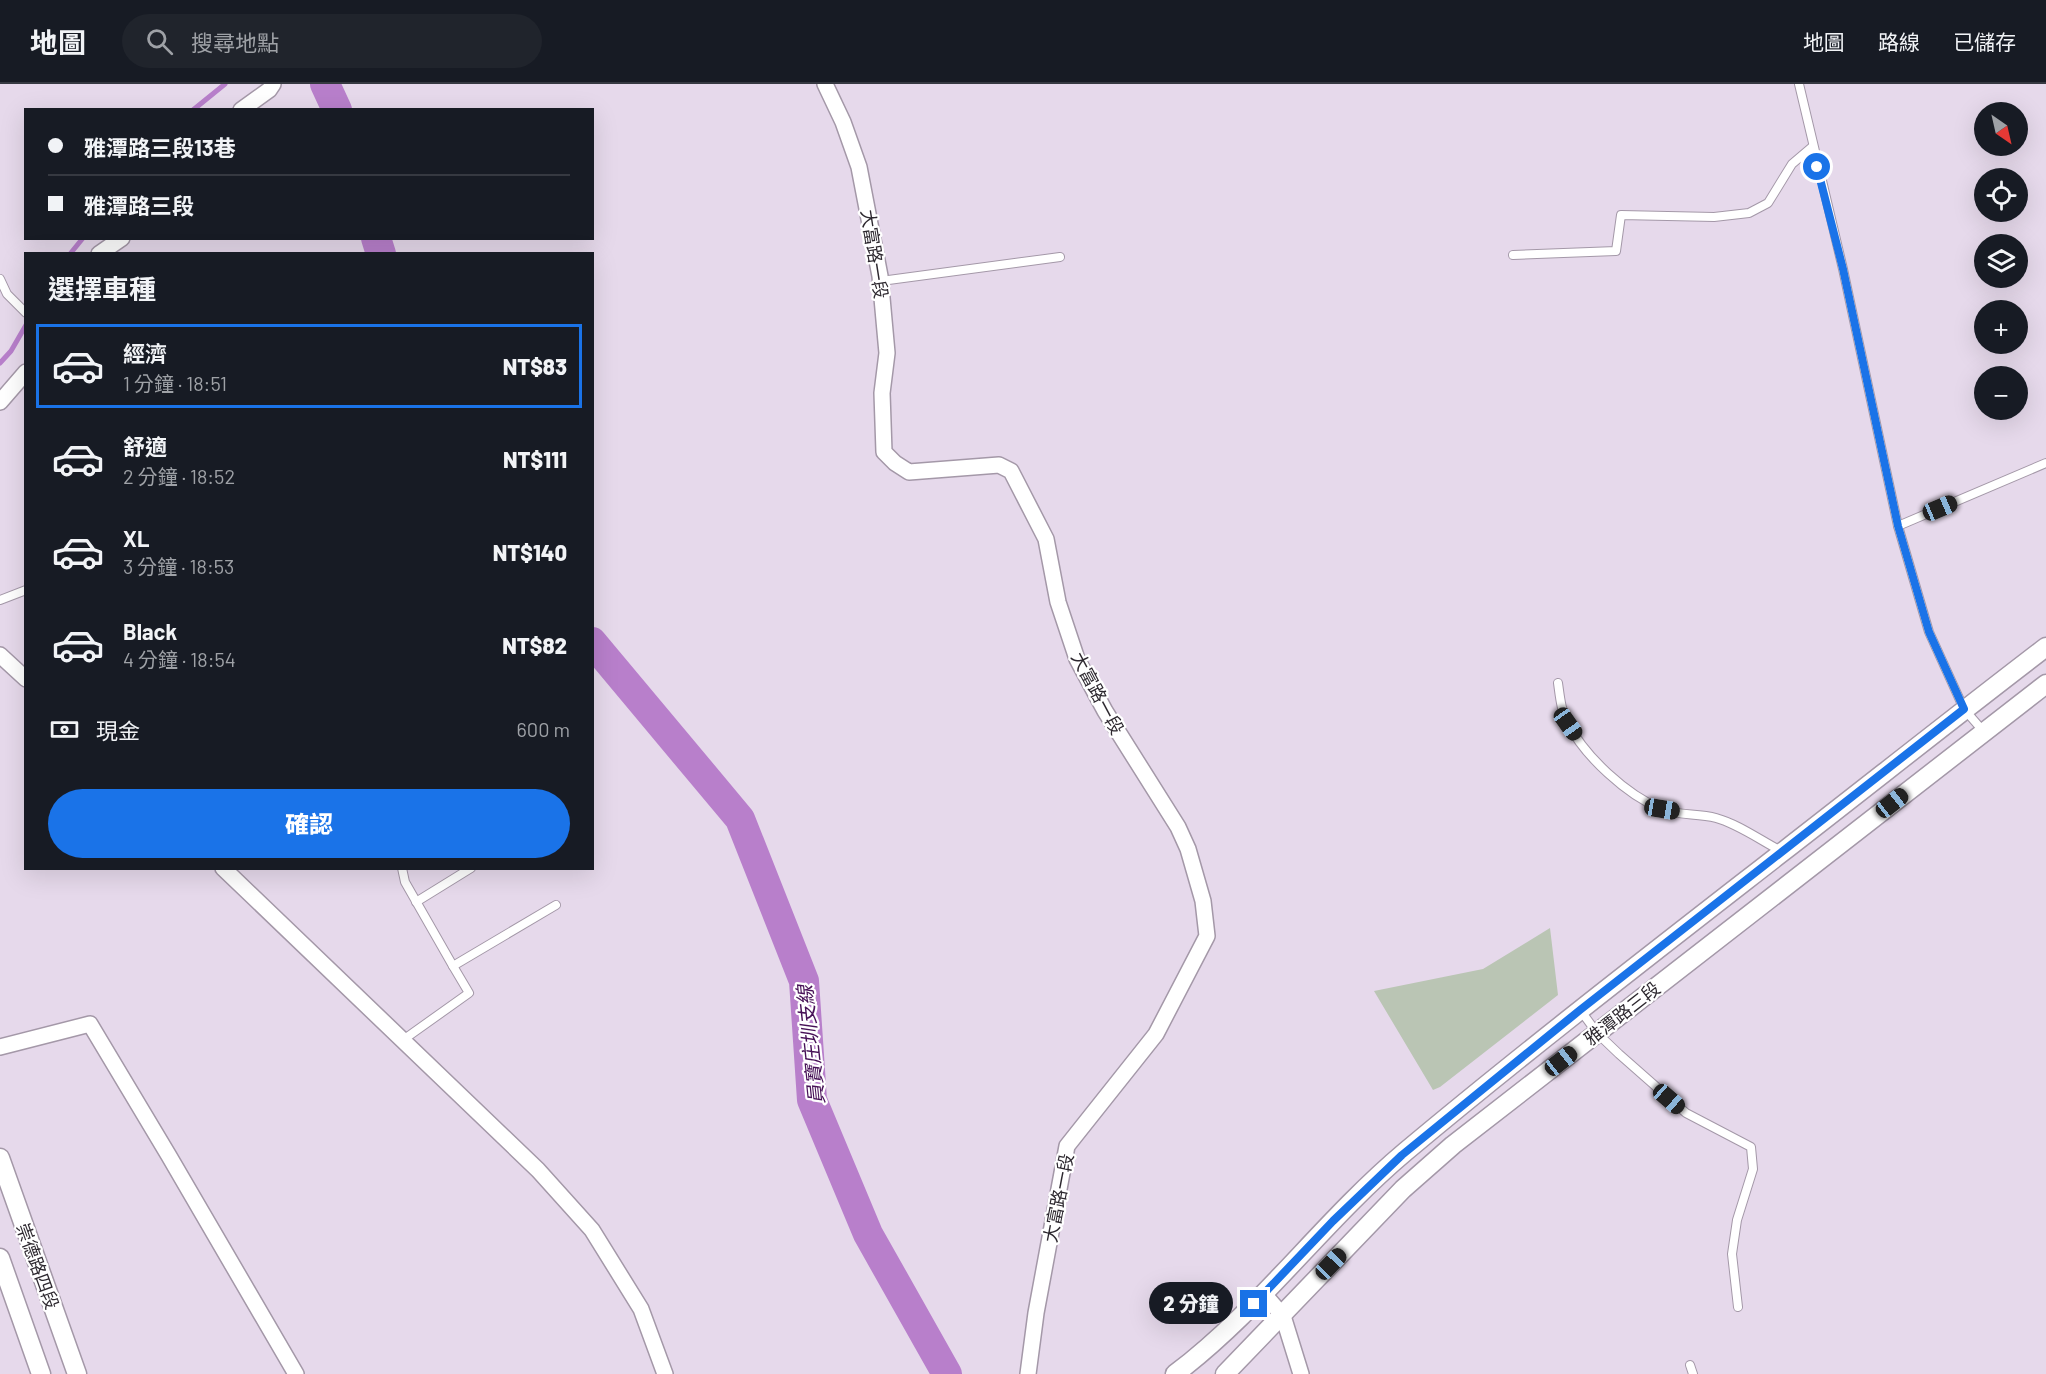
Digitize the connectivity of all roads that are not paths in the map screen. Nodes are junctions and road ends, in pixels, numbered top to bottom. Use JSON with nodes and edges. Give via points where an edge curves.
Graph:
{"nodes":[{"id":1,"x":273,"y":84,"type":"edge"},
{"id":2,"x":825,"y":84,"type":"edge"},
{"id":3,"x":1799,"y":84,"type":"edge"},
{"id":4,"x":244,"y":108,"type":"edge"},
{"id":5,"x":1812,"y":147,"type":"junction"},
{"id":6,"x":119,"y":240,"type":"edge"},
{"id":7,"x":102,"y":252,"type":"edge"},
{"id":8,"x":1513,"y":255,"type":"dead end"},
{"id":9,"x":1060,"y":257,"type":"dead end"},
{"id":10,"x":0,"y":279,"type":"edge"},
{"id":11,"x":881,"y":281,"type":"junction"},
{"id":12,"x":24,"y":311,"type":"edge"},
{"id":13,"x":24,"y":374,"type":"edge"},
{"id":14,"x":0,"y":402,"type":"edge"},
{"id":15,"x":2046,"y":463,"type":"edge"},
{"id":16,"x":1898,"y":526,"type":"junction"},
{"id":17,"x":24,"y":591,"type":"edge"},
{"id":18,"x":0,"y":600,"type":"edge"},
{"id":19,"x":2046,"y":647,"type":"edge"},
{"id":20,"x":0,"y":655,"type":"edge"},
{"id":21,"x":24,"y":677,"type":"edge"},
{"id":22,"x":1558,"y":683,"type":"dead end"},
{"id":23,"x":2046,"y":684,"type":"edge"},
{"id":24,"x":1964,"y":709,"type":"junction"},
{"id":25,"x":1984,"y":732,"type":"junction"},
{"id":26,"x":1782,"y":852,"type":"junction"},
{"id":27,"x":226,"y":870,"type":"edge"},
{"id":28,"x":402,"y":870,"type":"edge"},
{"id":29,"x":468,"y":870,"type":"edge"},
{"id":30,"x":416,"y":902,"type":"junction"},
{"id":31,"x":556,"y":904,"type":"dead end"},
{"id":32,"x":453,"y":966,"type":"junction"},
{"id":33,"x":1580,"y":1010,"type":"junction"},
{"id":34,"x":1597,"y":1033,"type":"junction"},
{"id":35,"x":403,"y":1040,"type":"junction"},
{"id":36,"x":0,"y":1047,"type":"edge"},
{"id":37,"x":0,"y":1158,"type":"edge"},
{"id":38,"x":0,"y":1258,"type":"edge"},
{"id":39,"x":1263,"y":1293,"type":"junction"},
{"id":40,"x":1738,"y":1307,"type":"dead end"},
{"id":41,"x":1283,"y":1316,"type":"junction"},
{"id":42,"x":1690,"y":1365,"type":"dead end"},
{"id":43,"x":41,"y":1374,"type":"edge"},
{"id":44,"x":77,"y":1374,"type":"edge"},
{"id":45,"x":296,"y":1374,"type":"edge"},
{"id":46,"x":665,"y":1374,"type":"edge"},
{"id":47,"x":1028,"y":1374,"type":"edge"},
{"id":48,"x":1175,"y":1374,"type":"edge"},
{"id":49,"x":1225,"y":1374,"type":"edge"},
{"id":50,"x":1301,"y":1374,"type":"edge"},
{"id":51,"x":1693,"y":1374,"type":"edge"}],
"edges":[{"from":1,"to":4,"type":"street"},
{"from":2,"to":11,"type":"street","name":"大富路一段","via":[[859,167]]},
{"from":3,"to":5,"type":"lane"},
{"from":5,"to":8,"type":"lane","via":[[1792,164],[1768,203],[1749,213],[1714,217],[1622,214],[1616,250]]},
{"from":5,"to":16,"type":"lane","via":[[1843,269]]},
{"from":6,"to":7,"type":"street"},
{"from":9,"to":11,"type":"lane"},
{"from":10,"to":12,"type":"lane","via":[[7,294]]},
{"from":11,"to":47,"type":"street","name":"大富路一段","via":[[887,353],[882,393],[884,452],[909,472],[999,465],[1011,471],[1046,538],[1058,602],[1077,659],[1178,827],[1203,901],[1207,936],[1156,1034],[1067,1146]]},
{"from":13,"to":14,"type":"street"},
{"from":15,"to":16,"type":"lane"},
{"from":16,"to":24,"type":"lane","via":[[1929,632]]},
{"from":17,"to":18,"type":"lane"},
{"from":19,"to":24,"type":"street","name":"雅潭路三段"},
{"from":20,"to":21,"type":"street"},
{"from":22,"to":26,"type":"lane","via":[[1568,724],[1607,773],[1662,809],[1716,818]]},
{"from":23,"to":25,"type":"street","name":"雅潭路三段"},
{"from":24,"to":25,"type":"lane"},
{"from":24,"to":26,"type":"street","name":"雅潭路三段"},
{"from":25,"to":34,"type":"street","name":"雅潭路三段"},
{"from":26,"to":33,"type":"street","name":"雅潭路三段"},
{"from":27,"to":35,"type":"street"},
{"from":28,"to":30,"type":"lane"},
{"from":29,"to":30,"type":"lane"},
{"from":30,"to":32,"type":"lane"},
{"from":31,"to":32,"type":"lane"},
{"from":32,"to":35,"type":"lane","via":[[469,993]]},
{"from":33,"to":34,"type":"lane"},
{"from":33,"to":39,"type":"street","name":"雅潭路三段","via":[[1402,1155]]},
{"from":34,"to":40,"type":"lane","via":[[1686,1113],[1751,1147],[1753,1169],[1737,1220],[1732,1254]]},
{"from":34,"to":41,"type":"street","name":"雅潭路三段","via":[[1453,1145],[1403,1190]]},
{"from":35,"to":46,"type":"street","via":[[538,1170],[592,1230],[640,1310]]},
{"from":36,"to":45,"type":"street","via":[[90,1024]]},
{"from":37,"to":44,"type":"street","name":"崇德路四段"},
{"from":38,"to":43,"type":"street","name":"崇德路四段"},
{"from":39,"to":41,"type":"street"},
{"from":39,"to":48,"type":"street","name":"雅潭路三段","via":[[1198,1357]]},
{"from":41,"to":49,"type":"street","name":"雅潭路三段"},
{"from":41,"to":50,"type":"street"},
{"from":42,"to":51,"type":"lane"}]}
